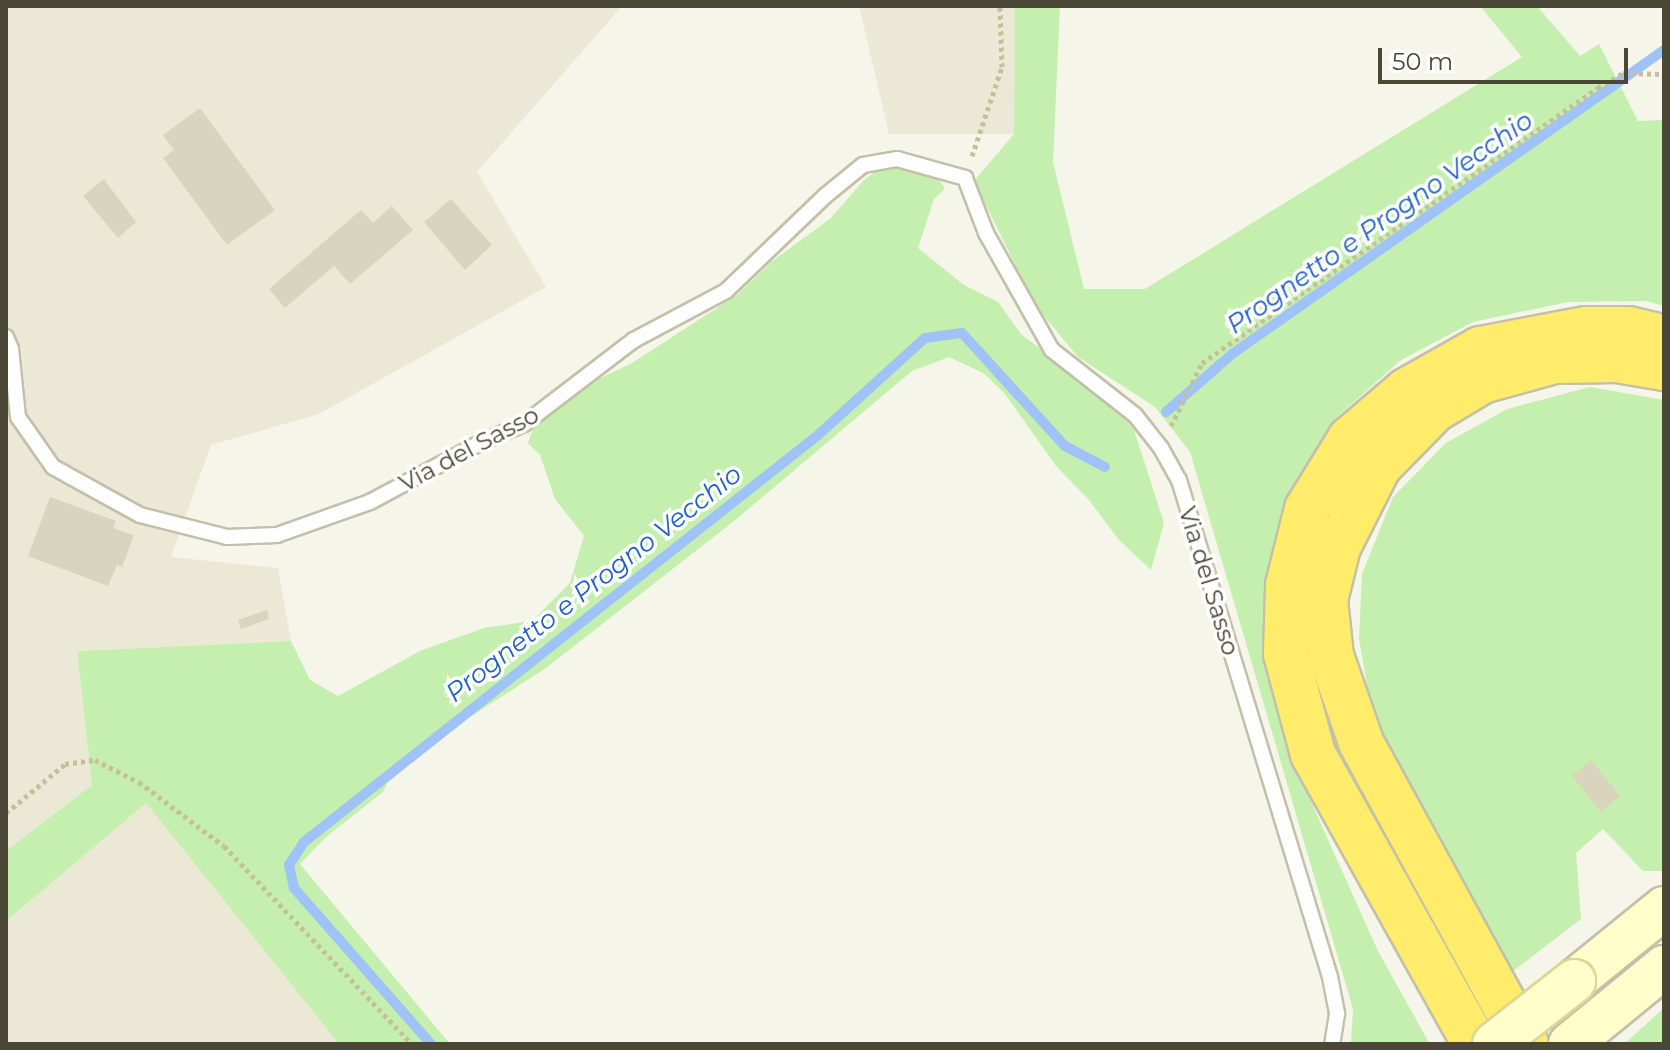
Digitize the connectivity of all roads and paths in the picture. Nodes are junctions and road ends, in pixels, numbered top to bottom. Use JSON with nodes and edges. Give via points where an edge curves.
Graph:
{"nodes":[{"id":1,"x":1000,"y":6,"type":"edge"},
{"id":2,"x":1664,"y":74,"type":"edge"},
{"id":3,"x":965,"y":178,"type":"junction"},
{"id":4,"x":6,"y":337,"type":"edge"},
{"id":5,"x":1664,"y":337,"type":"edge"},
{"id":6,"x":1664,"y":368,"type":"edge"},
{"id":7,"x":1161,"y":448,"type":"junction"},
{"id":8,"x":6,"y":813,"type":"edge"},
{"id":9,"x":1664,"y":908,"type":"edge"},
{"id":10,"x":1664,"y":967,"type":"edge"},
{"id":11,"x":1586,"y":1031,"type":"edge"},
{"id":12,"x":412,"y":1044,"type":"edge"},
{"id":13,"x":1332,"y":1044,"type":"edge"},
{"id":14,"x":1475,"y":1044,"type":"edge"},
{"id":15,"x":1494,"y":1044,"type":"edge"},
{"id":16,"x":1526,"y":1044,"type":"edge"}],
"edges":[{"from":1,"to":3,"type":"path","via":[[1002,67]]},
{"from":2,"to":7,"type":"path","via":[[1623,73],[1598,88],[1202,363]]},
{"from":3,"to":4,"type":"lane","name":"Via del Sasso","via":[[897,159],[863,165],[726,291],[634,340],[524,424],[370,502],[277,535],[227,537],[140,515],[53,467],[18,417]]},
{"from":3,"to":7,"type":"lane","name":"Via del Sasso","via":[[986,233],[1052,350],[1135,415]]},
{"from":5,"to":14,"type":"highway","via":[[1628,329],[1586,329],[1480,349],[1406,391],[1350,439],[1307,509],[1288,585],[1286,654],[1313,754]]},
{"from":6,"to":16,"type":"highway","via":[[1617,360],[1554,361],[1482,381],[1434,410],[1379,466],[1338,547],[1325,600],[1331,656],[1361,742]]},
{"from":7,"to":13,"type":"lane","name":"Via del Sasso","via":[[1179,480],[1330,977],[1337,1014]]},
{"from":8,"to":12,"type":"path","via":[[65,764],[95,760],[139,782],[233,855]]},
{"from":9,"to":15,"type":"main road","bridge":true},
{"from":10,"to":11,"type":"main road"}]}
